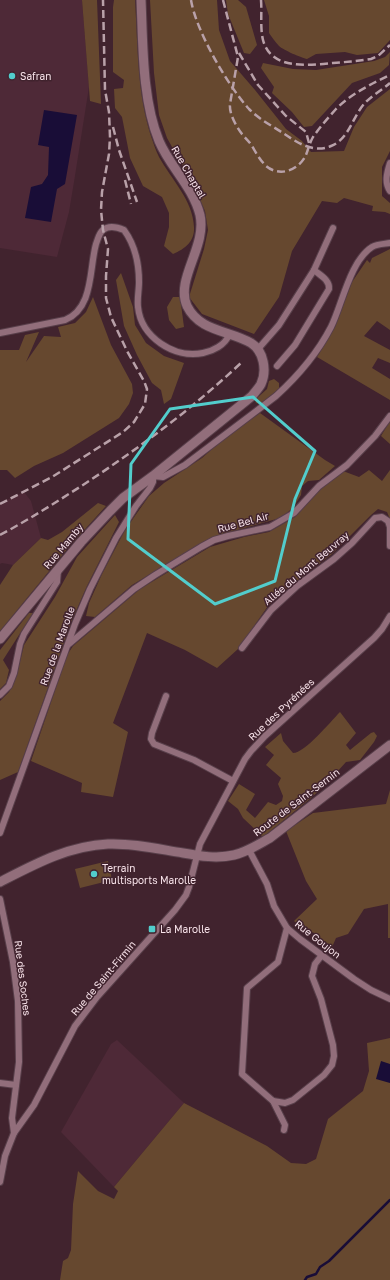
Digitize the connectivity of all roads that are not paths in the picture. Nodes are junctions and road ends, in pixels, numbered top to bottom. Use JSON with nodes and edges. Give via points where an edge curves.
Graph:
{"nodes":[{"id":1,"x":141,"y":0,"type":"edge"},
{"id":2,"x":390,"y":163,"type":"edge"},
{"id":3,"x":390,"y":191,"type":"edge"},
{"id":4,"x":334,"y":228,"type":"dead end"},
{"id":5,"x":390,"y":243,"type":"edge"},
{"id":6,"x":314,"y":270,"type":"junction"},
{"id":7,"x":0,"y":333,"type":"edge"},
{"id":8,"x":229,"y":335,"type":"junction"},
{"id":9,"x":258,"y":349,"type":"junction"},
{"id":10,"x":278,"y":366,"type":"dead end"},
{"id":11,"x":390,"y":416,"type":"edge"},
{"id":12,"x":153,"y":476,"type":"junction"},
{"id":13,"x":390,"y":546,"type":"edge"},
{"id":14,"x":58,"y":568,"type":"junction"},
{"id":15,"x":390,"y":616,"type":"edge"},
{"id":16,"x":0,"y":639,"type":"edge"},
{"id":17,"x":68,"y":645,"type":"junction"},
{"id":18,"x":242,"y":648,"type":"dead end"},
{"id":19,"x":0,"y":695,"type":"edge"},
{"id":20,"x":166,"y":696,"type":"dead end"},
{"id":21,"x":390,"y":745,"type":"edge"},
{"id":22,"x":233,"y":781,"type":"junction"},
{"id":23,"x":0,"y":833,"type":"edge"},
{"id":24,"x":249,"y":850,"type":"junction"},
{"id":25,"x":196,"y":855,"type":"junction"},
{"id":26,"x":0,"y":882,"type":"edge"},
{"id":27,"x":0,"y":899,"type":"edge"},
{"id":28,"x":287,"y":928,"type":"junction"},
{"id":29,"x":322,"y":955,"type":"junction"},
{"id":30,"x":390,"y":999,"type":"edge"},
{"id":31,"x":0,"y":1083,"type":"edge"},
{"id":32,"x":16,"y":1085,"type":"junction"},
{"id":33,"x":273,"y":1101,"type":"junction"},
{"id":34,"x":284,"y":1130,"type":"dead end"},
{"id":35,"x":14,"y":1133,"type":"junction"},
{"id":36,"x":0,"y":1182,"type":"edge"}],
"edges":[{"from":1,"to":8,"type":"street","name":"Rue Chaptal","via":[[146,80],[154,126],[159,141],[191,193],[200,215],[200,237],[186,279],[185,298],[199,321]]},
{"from":2,"to":3,"type":"street","via":[[386,180]]},
{"from":4,"to":6,"type":"street"},
{"from":5,"to":12,"type":"street","via":[[372,247],[363,256],[349,280],[332,326],[318,349],[289,384],[185,465],[163,477]]},
{"from":6,"to":9,"type":"street","via":[[279,325]]},
{"from":6,"to":10,"type":"street","via":[[328,282],[330,289],[295,345]]},
{"from":7,"to":8,"type":"street","via":[[72,318],[86,295],[100,234],[111,227],[124,230],[133,248],[139,271],[138,307],[141,319],[154,338],[174,352],[195,355],[218,348]]},
{"from":8,"to":9,"type":"street","name":"Rue Chaptal","via":[[252,343]]},
{"from":9,"to":12,"type":"street","via":[[264,367],[258,389]]},
{"from":11,"to":17,"type":"street","name":"Rue Bel Air","via":[[375,436],[346,465],[319,486],[294,513],[270,526],[214,540],[201,547],[134,589]]},
{"from":12,"to":14,"type":"street","name":"Rue Mamby","via":[[110,511]]},
{"from":12,"to":17,"type":"street","name":"Rue de la Marolle","via":[[150,488],[116,538],[93,583]]},
{"from":13,"to":18,"type":"street","name":"Allée du Mont Beuvray","via":[[388,521],[382,517],[375,518],[334,559],[296,586],[270,610]]},
{"from":14,"to":16,"type":"street","name":"Rue Mamby"},
{"from":14,"to":19,"type":"street","via":[[56,582],[20,644],[9,686]]},
{"from":15,"to":22,"type":"street","name":"Rue des Pyrénées","via":[[374,638],[258,743],[245,759]]},
{"from":17,"to":23,"type":"street","name":"Rue de la Marolle"},
{"from":20,"to":22,"type":"street","via":[[152,733],[151,739],[154,744],[194,760]]},
{"from":21,"to":24,"type":"street","name":"Route de Saint-Sernin","via":[[270,838]]},
{"from":22,"to":25,"type":"street","name":"Rue des Pyrénées"},
{"from":24,"to":25,"type":"street","name":"Route de Saint-Sernin","via":[[224,857]]},
{"from":24,"to":28,"type":"street","name":"Rue Goujon","via":[[264,877],[274,906]]},
{"from":25,"to":26,"type":"street","name":"Route de Saint-Sernin","via":[[139,846],[90,846],[51,857]]},
{"from":25,"to":35,"type":"street","name":"Rue de Saint-Firmin","via":[[189,887],[181,902],[84,1013],[34,1105]]},
{"from":27,"to":32,"type":"street","name":"Rue des Soches","via":[[18,1001],[19,1062]]},
{"from":28,"to":29,"type":"street","name":"Rue Goujon"},
{"from":28,"to":33,"type":"street","via":[[278,962],[246,988],[242,1074]]},
{"from":29,"to":30,"type":"street","name":"Rue Goujon","via":[[354,979]]},
{"from":29,"to":33,"type":"street","via":[[315,964],[312,976],[333,1045],[332,1065],[324,1075],[292,1100]]},
{"from":31,"to":32,"type":"street"},
{"from":32,"to":35,"type":"street","name":"Rue des Soches","via":[[12,1118]]},
{"from":33,"to":34,"type":"street","via":[[285,1125]]},
{"from":35,"to":36,"type":"street","name":"Rue de Saint-Firmin","via":[[5,1156]]}]}
